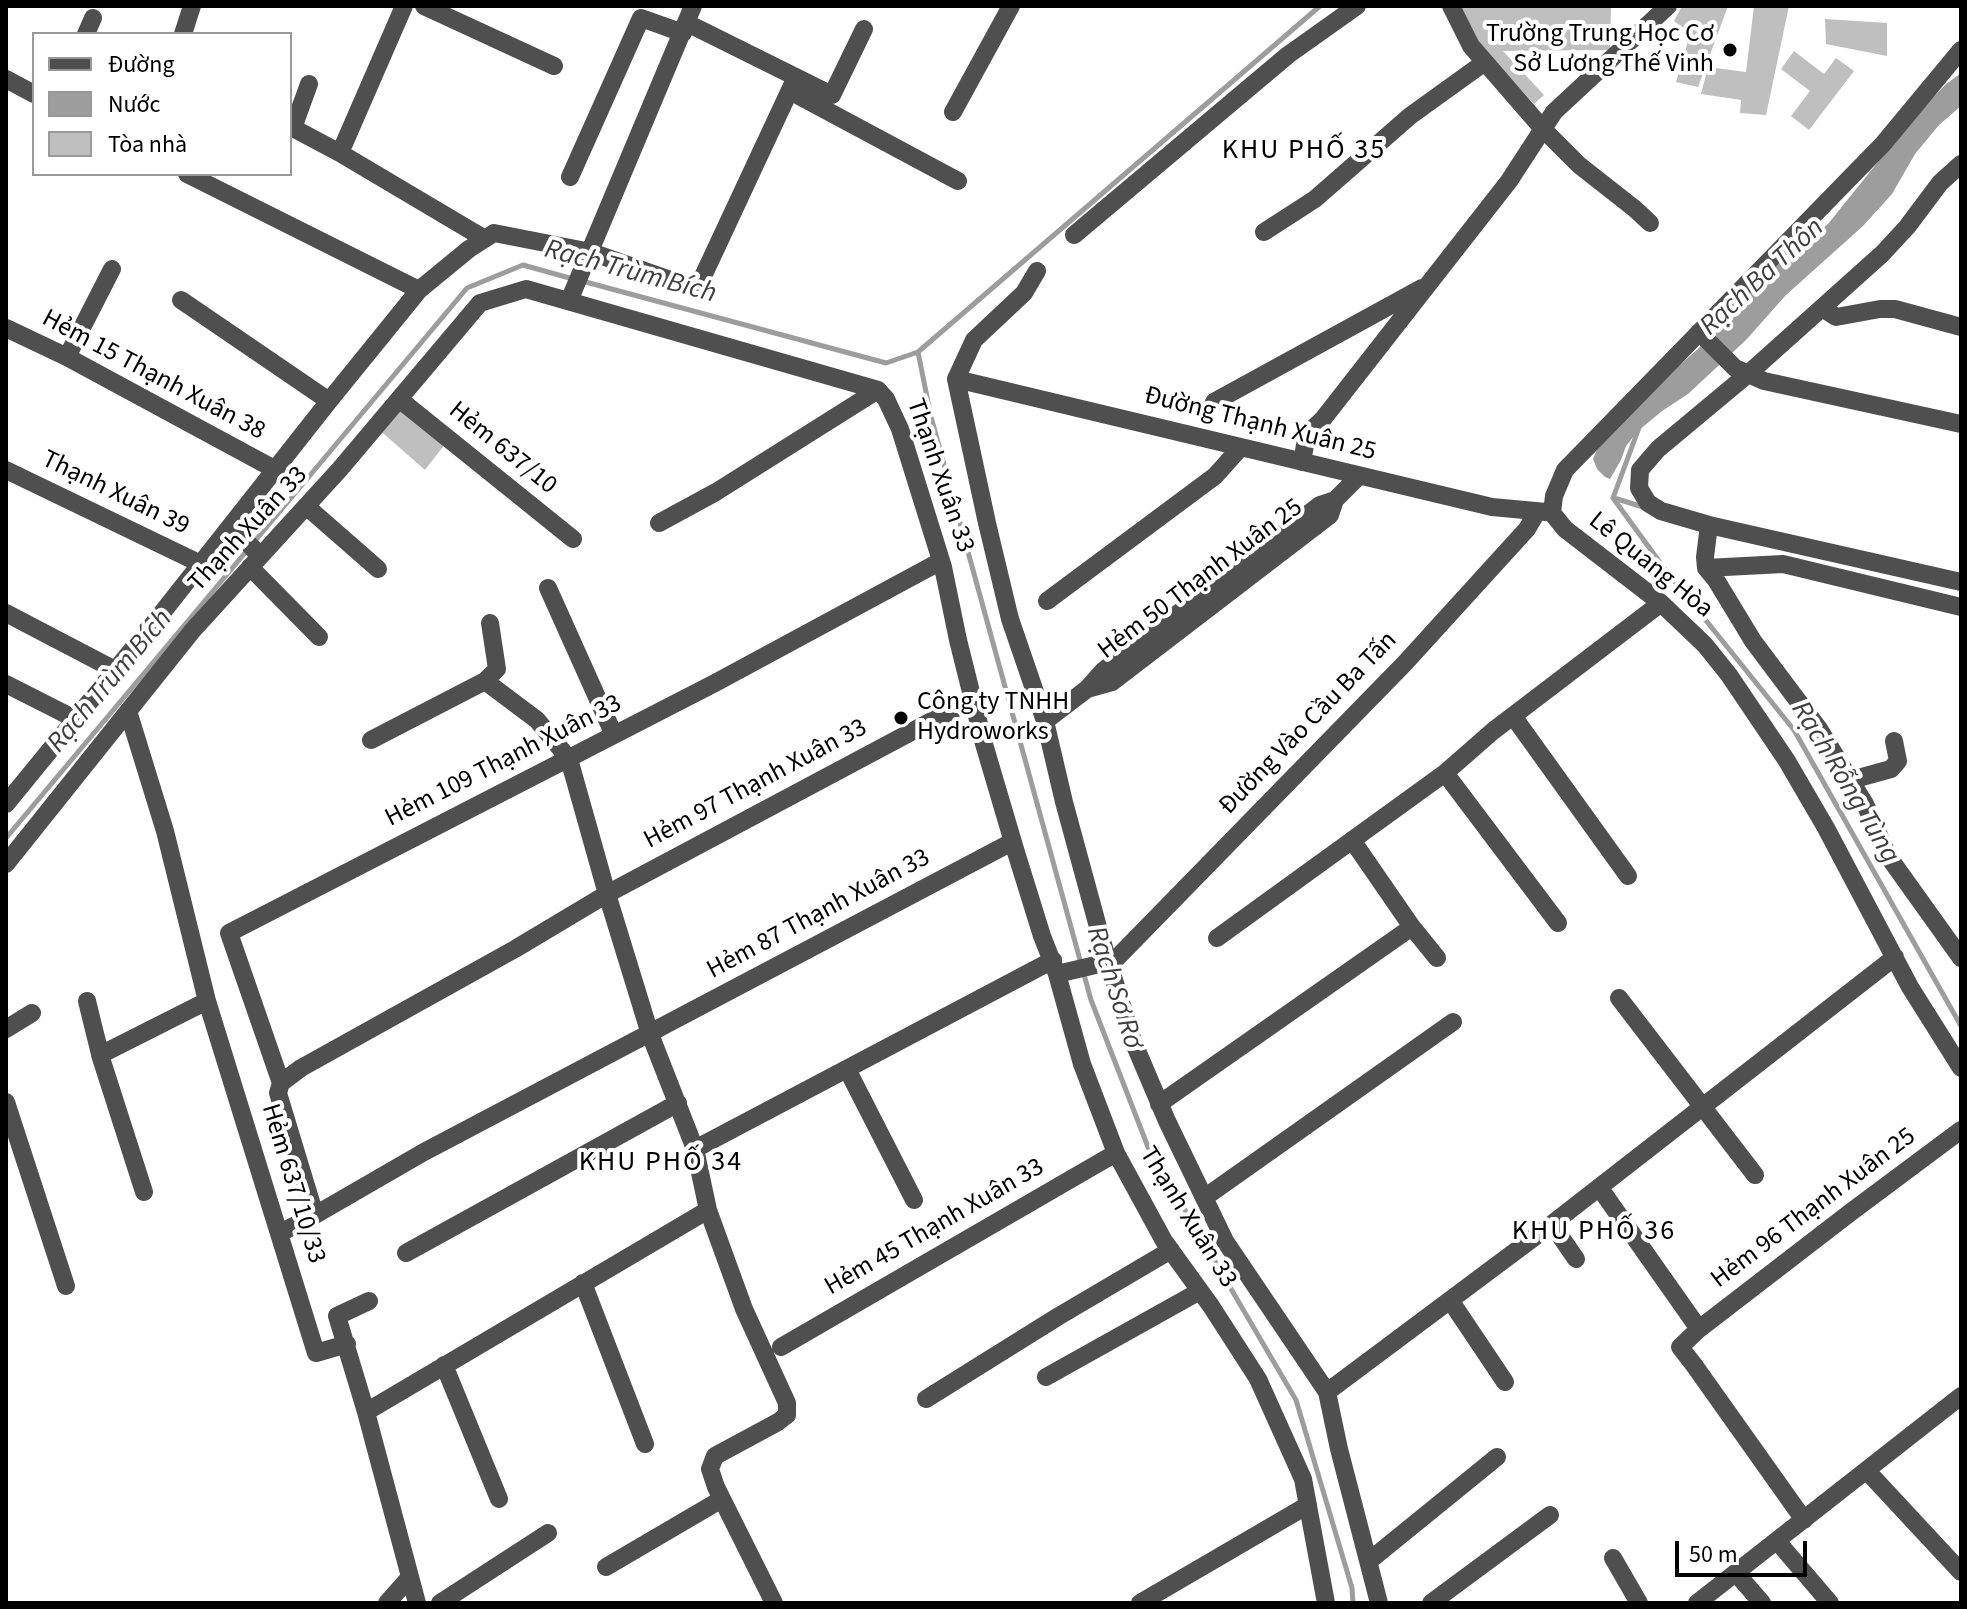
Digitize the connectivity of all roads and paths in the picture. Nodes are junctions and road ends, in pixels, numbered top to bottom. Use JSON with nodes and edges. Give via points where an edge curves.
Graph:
{"nodes":[{"id":1,"x":192,"y":6,"type":"edge"},
{"id":2,"x":404,"y":6,"type":"edge"},
{"id":3,"x":424,"y":6,"type":"edge"},
{"id":4,"x":1011,"y":6,"type":"edge"},
{"id":5,"x":1357,"y":6,"type":"edge"},
{"id":6,"x":1451,"y":6,"type":"edge"},
{"id":7,"x":1668,"y":6,"type":"edge"},
{"id":8,"x":688,"y":20,"type":"edge"},
{"id":9,"x":864,"y":29,"type":"dead end"},
{"id":10,"x":184,"y":32,"type":"edge"},
{"id":11,"x":1961,"y":50,"type":"edge"},
{"id":12,"x":1485,"y":62,"type":"junction"},
{"id":13,"x":554,"y":66,"type":"dead end"},
{"id":14,"x":6,"y":79,"type":"edge"},
{"id":15,"x":309,"y":84,"type":"dead end"},
{"id":16,"x":793,"y":84,"type":"junction"},
{"id":17,"x":32,"y":93,"type":"edge"},
{"id":18,"x":953,"y":112,"type":"dead end"},
{"id":19,"x":1543,"y":129,"type":"junction"},
{"id":20,"x":340,"y":153,"type":"junction"},
{"id":21,"x":1961,"y":164,"type":"edge"},
{"id":22,"x":191,"y":176,"type":"edge"},
{"id":23,"x":570,"y":177,"type":"dead end"},
{"id":24,"x":958,"y":181,"type":"dead end"},
{"id":25,"x":1650,"y":223,"type":"dead end"},
{"id":26,"x":1264,"y":232,"type":"dead end"},
{"id":27,"x":1074,"y":235,"type":"dead end"},
{"id":28,"x":485,"y":239,"type":"junction"},
{"id":29,"x":591,"y":252,"type":"junction"},
{"id":30,"x":112,"y":269,"type":"dead end"},
{"id":31,"x":1037,"y":271,"type":"dead end"},
{"id":32,"x":1429,"y":284,"type":"junction"},
{"id":33,"x":419,"y":290,"type":"junction"},
{"id":34,"x":181,"y":300,"type":"dead end"},
{"id":35,"x":569,"y":301,"type":"junction"},
{"id":36,"x":1822,"y":308,"type":"junction"},
{"id":37,"x":1961,"y":327,"type":"edge"},
{"id":38,"x":6,"y":328,"type":"edge"},
{"id":39,"x":1702,"y":336,"type":"junction"},
{"id":40,"x":67,"y":357,"type":"junction"},
{"id":41,"x":1742,"y":371,"type":"junction"},
{"id":42,"x":956,"y":379,"type":"junction"},
{"id":43,"x":878,"y":390,"type":"junction"},
{"id":44,"x":399,"y":399,"type":"junction"},
{"id":45,"x":329,"y":401,"type":"junction"},
{"id":46,"x":1214,"y":402,"type":"dead end"},
{"id":47,"x":1961,"y":424,"type":"edge"},
{"id":48,"x":1241,"y":447,"type":"junction"},
{"id":49,"x":1302,"y":462,"type":"junction"},
{"id":50,"x":6,"y":470,"type":"edge"},
{"id":51,"x":276,"y":470,"type":"junction"},
{"id":52,"x":1359,"y":476,"type":"junction"},
{"id":53,"x":306,"y":506,"type":"junction"},
{"id":54,"x":1544,"y":512,"type":"junction"},
{"id":55,"x":659,"y":523,"type":"dead end"},
{"id":56,"x":1709,"y":525,"type":"junction"},
{"id":57,"x":232,"y":526,"type":"junction"},
{"id":58,"x":573,"y":539,"type":"dead end"},
{"id":59,"x":941,"y":561,"type":"junction"},
{"id":60,"x":255,"y":562,"type":"junction"},
{"id":61,"x":201,"y":564,"type":"junction"},
{"id":62,"x":1706,"y":568,"type":"junction"},
{"id":63,"x":378,"y":569,"type":"dead end"},
{"id":64,"x":1961,"y":582,"type":"edge"},
{"id":65,"x":548,"y":588,"type":"dead end"},
{"id":66,"x":1047,"y":601,"type":"dead end"},
{"id":67,"x":1661,"y":603,"type":"junction"},
{"id":68,"x":1961,"y":607,"type":"edge"},
{"id":69,"x":6,"y":613,"type":"edge"},
{"id":70,"x":490,"y":623,"type":"dead end"},
{"id":71,"x":319,"y":637,"type":"dead end"},
{"id":72,"x":115,"y":670,"type":"junction"},
{"id":73,"x":485,"y":681,"type":"junction"},
{"id":74,"x":6,"y":684,"type":"edge"},
{"id":75,"x":973,"y":699,"type":"junction"},
{"id":76,"x":128,"y":711,"type":"junction"},
{"id":77,"x":1513,"y":716,"type":"junction"},
{"id":78,"x":75,"y":719,"type":"junction"},
{"id":79,"x":1045,"y":721,"type":"junction"},
{"id":80,"x":614,"y":735,"type":"junction"},
{"id":81,"x":371,"y":740,"type":"dead end"},
{"id":82,"x":1894,"y":741,"type":"dead end"},
{"id":83,"x":569,"y":759,"type":"junction"},
{"id":84,"x":1445,"y":773,"type":"junction"},
{"id":85,"x":1856,"y":778,"type":"junction"},
{"id":86,"x":9,"y":796,"type":"edge"},
{"id":87,"x":1352,"y":840,"type":"junction"},
{"id":88,"x":1012,"y":842,"type":"junction"},
{"id":89,"x":6,"y":864,"type":"edge"},
{"id":90,"x":1628,"y":876,"type":"dead end"},
{"id":91,"x":607,"y":894,"type":"junction"},
{"id":92,"x":1558,"y":923,"type":"dead end"},
{"id":93,"x":1412,"y":927,"type":"junction"},
{"id":94,"x":1217,"y":938,"type":"dead end"},
{"id":95,"x":1895,"y":957,"type":"junction"},
{"id":96,"x":1437,"y":958,"type":"dead end"},
{"id":97,"x":1961,"y":958,"type":"edge"},
{"id":98,"x":1110,"y":965,"type":"junction"},
{"id":99,"x":1055,"y":967,"type":"junction"},
{"id":100,"x":1619,"y":998,"type":"dead end"},
{"id":101,"x":87,"y":1001,"type":"dead end"},
{"id":102,"x":207,"y":1001,"type":"junction"},
{"id":103,"x":32,"y":1013,"type":"dead end"},
{"id":104,"x":1453,"y":1022,"type":"dead end"},
{"id":105,"x":6,"y":1029,"type":"edge"},
{"id":106,"x":650,"y":1034,"type":"junction"},
{"id":107,"x":100,"y":1055,"type":"junction"},
{"id":108,"x":1961,"y":1068,"type":"edge"},
{"id":109,"x":847,"y":1069,"type":"junction"},
{"id":110,"x":281,"y":1083,"type":"junction"},
{"id":111,"x":6,"y":1102,"type":"edge"},
{"id":112,"x":678,"y":1103,"type":"junction"},
{"id":113,"x":1159,"y":1104,"type":"junction"},
{"id":114,"x":1702,"y":1106,"type":"junction"},
{"id":115,"x":1961,"y":1130,"type":"edge"},
{"id":116,"x":695,"y":1149,"type":"junction"},
{"id":117,"x":1116,"y":1153,"type":"junction"},
{"id":118,"x":1755,"y":1175,"type":"dead end"},
{"id":119,"x":1599,"y":1187,"type":"junction"},
{"id":120,"x":144,"y":1192,"type":"dead end"},
{"id":121,"x":1204,"y":1198,"type":"junction"},
{"id":122,"x":914,"y":1200,"type":"dead end"},
{"id":123,"x":708,"y":1210,"type":"junction"},
{"id":124,"x":315,"y":1215,"type":"junction"},
{"id":125,"x":1552,"y":1224,"type":"junction"},
{"id":126,"x":280,"y":1233,"type":"junction"},
{"id":127,"x":1171,"y":1250,"type":"junction"},
{"id":128,"x":406,"y":1253,"type":"dead end"},
{"id":129,"x":1576,"y":1259,"type":"dead end"},
{"id":130,"x":583,"y":1283,"type":"junction"},
{"id":131,"x":66,"y":1286,"type":"dead end"},
{"id":132,"x":1200,"y":1291,"type":"junction"},
{"id":133,"x":1450,"y":1300,"type":"junction"},
{"id":134,"x":369,"y":1301,"type":"dead end"},
{"id":135,"x":1699,"y":1329,"type":"junction"},
{"id":136,"x":347,"y":1344,"type":"junction"},
{"id":137,"x":781,"y":1347,"type":"dead end"},
{"id":138,"x":444,"y":1365,"type":"junction"},
{"id":139,"x":1046,"y":1377,"type":"dead end"},
{"id":140,"x":1505,"y":1382,"type":"dead end"},
{"id":141,"x":1327,"y":1392,"type":"junction"},
{"id":142,"x":1961,"y":1396,"type":"edge"},
{"id":143,"x":926,"y":1399,"type":"dead end"},
{"id":144,"x":366,"y":1412,"type":"junction"},
{"id":145,"x":645,"y":1444,"type":"dead end"},
{"id":146,"x":1497,"y":1457,"type":"dead end"},
{"id":147,"x":1867,"y":1471,"type":"junction"},
{"id":148,"x":499,"y":1499,"type":"dead end"},
{"id":149,"x":722,"y":1499,"type":"junction"},
{"id":150,"x":1308,"y":1505,"type":"junction"},
{"id":151,"x":1550,"y":1515,"type":"dead end"},
{"id":152,"x":1804,"y":1520,"type":"junction"},
{"id":153,"x":548,"y":1533,"type":"dead end"},
{"id":154,"x":1777,"y":1541,"type":"junction"},
{"id":155,"x":1613,"y":1558,"type":"dead end"},
{"id":156,"x":1369,"y":1561,"type":"junction"},
{"id":157,"x":606,"y":1567,"type":"dead end"},
{"id":158,"x":1961,"y":1572,"type":"edge"},
{"id":159,"x":1736,"y":1573,"type":"junction"},
{"id":160,"x":410,"y":1577,"type":"junction"},
{"id":161,"x":387,"y":1603,"type":"edge"},
{"id":162,"x":417,"y":1603,"type":"edge"},
{"id":163,"x":440,"y":1603,"type":"edge"},
{"id":164,"x":774,"y":1603,"type":"edge"},
{"id":165,"x":1140,"y":1603,"type":"edge"},
{"id":166,"x":1326,"y":1603,"type":"edge"},
{"id":167,"x":1379,"y":1603,"type":"edge"},
{"id":168,"x":1431,"y":1603,"type":"edge"},
{"id":169,"x":1639,"y":1603,"type":"edge"},
{"id":170,"x":1697,"y":1603,"type":"edge"},
{"id":171,"x":1762,"y":1603,"type":"edge"},
{"id":172,"x":1830,"y":1603,"type":"edge"}],
"edges":[{"from":1,"to":10,"type":"street"},
{"from":2,"to":20,"type":"street"},
{"from":3,"to":13,"type":"street"},
{"from":4,"to":18,"type":"street"},
{"from":5,"to":27,"type":"street","via":[[1288,55]]},
{"from":6,"to":12,"type":"street"},
{"from":7,"to":19,"type":"street","via":[[1554,112]]},
{"from":8,"to":16,"type":"street"},
{"from":8,"to":23,"type":"street","via":[[641,18]]},
{"from":8,"to":29,"type":"street"},
{"from":9,"to":16,"type":"street","via":[[832,95]]},
{"from":11,"to":39,"type":"street","name":"Lê Quang Hòa","via":[[1883,144]]},
{"from":12,"to":19,"type":"street"},
{"from":12,"to":26,"type":"street","via":[[1410,116],[1315,199]]},
{"from":14,"to":17,"type":"street"},
{"from":15,"to":20,"type":"street","via":[[293,128]]},
{"from":16,"to":24,"type":"street"},
{"from":16,"to":29,"type":"street","via":[[698,287]]},
{"from":19,"to":25,"type":"street"},
{"from":19,"to":32,"type":"street"},
{"from":20,"to":28,"type":"street"},
{"from":21,"to":36,"type":"street","via":[[1882,254]]},
{"from":22,"to":33,"type":"street"},
{"from":28,"to":29,"type":"street","via":[[494,233]]},
{"from":28,"to":33,"type":"street"},
{"from":29,"to":35,"type":"street"},
{"from":30,"to":40,"type":"street"},
{"from":31,"to":42,"type":"street","via":[[1024,293],[974,340]]},
{"from":32,"to":46,"type":"street"},
{"from":32,"to":49,"type":"street","via":[[1307,434]]},
{"from":33,"to":45,"type":"street"},
{"from":34,"to":45,"type":"street"},
{"from":35,"to":43,"type":"street","name":"Thạnh Xuân 33"},
{"from":35,"to":44,"type":"street","name":"Thạnh Xuân 33","via":[[526,289],[480,303]]},
{"from":36,"to":37,"type":"street","via":[[1836,317],[1895,309]]},
{"from":36,"to":41,"type":"street"},
{"from":38,"to":40,"type":"street","name":"Hẻm 15 Thạnh Xuân 38"},
{"from":39,"to":41,"type":"street"},
{"from":39,"to":54,"type":"street","name":"Lê Quang Hòa","via":[[1565,470]]},
{"from":40,"to":51,"type":"street","name":"Hẻm 15 Thạnh Xuân 38"},
{"from":41,"to":47,"type":"street","via":[[1764,381]]},
{"from":41,"to":56,"type":"street","via":[[1640,470],[1639,488],[1648,503]]},
{"from":42,"to":48,"type":"street","name":"Đường Thạnh Xuân 25"},
{"from":42,"to":79,"type":"street","via":[[1010,619]]},
{"from":43,"to":55,"type":"street"},
{"from":43,"to":59,"type":"street","name":"Thạnh Xuân 33","via":[[900,429]]},
{"from":44,"to":53,"type":"street","name":"Thạnh Xuân 33"},
{"from":44,"to":58,"type":"street","name":"Hẻm 637/10"},
{"from":45,"to":51,"type":"street"},
{"from":48,"to":49,"type":"street","name":"Đường Thạnh Xuân 25"},
{"from":48,"to":66,"type":"street","via":[[1215,476]]},
{"from":49,"to":52,"type":"street","name":"Đường Thạnh Xuân 25"},
{"from":50,"to":61,"type":"street","name":"Thạnh Xuân 39"},
{"from":51,"to":57,"type":"street"},
{"from":52,"to":54,"type":"street","name":"Đường Thạnh Xuân 25","via":[[1492,507]]},
{"from":52,"to":79,"type":"street","name":"Hẻm 50 Thạnh Xuân 25","via":[[1335,500],[1320,505],[1187,606]]},
{"from":53,"to":60,"type":"street","name":"Thạnh Xuân 33"},
{"from":53,"to":63,"type":"street"},
{"from":54,"to":67,"type":"street","name":"Lê Quang Hòa"},
{"from":54,"to":98,"type":"street","name":"Đường Vào Cầu Ba Tấn","via":[[1405,663]]},
{"from":56,"to":62,"type":"street"},
{"from":56,"to":64,"type":"street"},
{"from":57,"to":60,"type":"street"},
{"from":57,"to":61,"type":"street"},
{"from":59,"to":75,"type":"street","name":"Thạnh Xuân 33"},
{"from":59,"to":80,"type":"street","name":"Hẻm 109 Thạnh Xuân 33"},
{"from":60,"to":71,"type":"street"},
{"from":60,"to":76,"type":"street","name":"Thạnh Xuân 33"},
{"from":61,"to":72,"type":"street"},
{"from":62,"to":68,"type":"street","via":[[1783,564]]},
{"from":62,"to":85,"type":"street","via":[[1753,641]]},
{"from":65,"to":80,"type":"street"},
{"from":67,"to":77,"type":"street"},
{"from":67,"to":95,"type":"street","name":"Lê Quang Hòa","via":[[1729,675],[1787,761]]},
{"from":69,"to":72,"type":"street"},
{"from":70,"to":73,"type":"street","via":[[497,669]]},
{"from":72,"to":78,"type":"street"},
{"from":73,"to":81,"type":"street"},
{"from":73,"to":83,"type":"street","via":[[537,720]]},
{"from":74,"to":78,"type":"street"},
{"from":75,"to":88,"type":"street","name":"Thạnh Xuân 33"},
{"from":75,"to":91,"type":"street","name":"Hẻm 97 Thạnh Xuân 33"},
{"from":76,"to":89,"type":"street","name":"Thạnh Xuân 33"},
{"from":76,"to":102,"type":"street","name":"Hẻm 637/10/33","via":[[165,831]]},
{"from":77,"to":84,"type":"street"},
{"from":77,"to":90,"type":"street"},
{"from":78,"to":86,"type":"street"},
{"from":79,"to":98,"type":"street"},
{"from":80,"to":83,"type":"street","name":"Hẻm 109 Thạnh Xuân 33"},
{"from":82,"to":85,"type":"street","via":[[1898,761],[1891,769]]},
{"from":83,"to":91,"type":"street"},
{"from":83,"to":110,"type":"street","name":"Hẻm 109 Thạnh Xuân 33","via":[[229,933]]},
{"from":84,"to":87,"type":"street"},
{"from":84,"to":92,"type":"street"},
{"from":85,"to":97,"type":"street","via":[[1888,856]]},
{"from":87,"to":93,"type":"street"},
{"from":87,"to":94,"type":"street"},
{"from":88,"to":99,"type":"street","name":"Thạnh Xuân 33"},
{"from":88,"to":106,"type":"street","name":"Hẻm 87 Thạnh Xuân 33"},
{"from":91,"to":106,"type":"street"},
{"from":91,"to":110,"type":"street","name":"Hẻm 97 Thạnh Xuân 33"},
{"from":93,"to":96,"type":"street"},
{"from":93,"to":113,"type":"street"},
{"from":95,"to":108,"type":"street","name":"Lê Quang Hòa"},
{"from":95,"to":114,"type":"street"},
{"from":98,"to":99,"type":"street"},
{"from":98,"to":113,"type":"street"},
{"from":99,"to":109,"type":"street"},
{"from":99,"to":117,"type":"street","name":"Thạnh Xuân 33","via":[[1082,1064]]},
{"from":100,"to":114,"type":"street"},
{"from":101,"to":107,"type":"street"},
{"from":102,"to":107,"type":"street"},
{"from":102,"to":126,"type":"street","name":"Hẻm 637/10/33"},
{"from":103,"to":105,"type":"street"},
{"from":104,"to":121,"type":"street"},
{"from":106,"to":112,"type":"street"},
{"from":106,"to":124,"type":"street","name":"Hẻm 87 Thạnh Xuân 33"},
{"from":107,"to":120,"type":"street"},
{"from":109,"to":116,"type":"street"},
{"from":109,"to":122,"type":"street"},
{"from":110,"to":124,"type":"street","via":[[278,1093]]},
{"from":111,"to":131,"type":"street"},
{"from":112,"to":116,"type":"street"},
{"from":112,"to":128,"type":"street"},
{"from":113,"to":121,"type":"street"},
{"from":114,"to":118,"type":"street"},
{"from":114,"to":119,"type":"street"},
{"from":115,"to":135,"type":"street","name":"Hẻm 96 Thạnh Xuân 25"},
{"from":116,"to":123,"type":"street"},
{"from":117,"to":127,"type":"street","name":"Thạnh Xuân 33"},
{"from":117,"to":137,"type":"street","name":"Hẻm 45 Thạnh Xuân 33"},
{"from":119,"to":125,"type":"street"},
{"from":119,"to":135,"type":"street"},
{"from":121,"to":141,"type":"street","via":[[1225,1241]]},
{"from":123,"to":130,"type":"street"},
{"from":123,"to":149,"type":"street","via":[[744,1309],[787,1403],[787,1415],[778,1422],[715,1456],[710,1469]]},
{"from":124,"to":126,"type":"street","name":"Hẻm 87 Thạnh Xuân 33"},
{"from":125,"to":129,"type":"street"},
{"from":125,"to":133,"type":"street"},
{"from":126,"to":136,"type":"street","name":"Hẻm 637/10/33","via":[[316,1353]]},
{"from":127,"to":132,"type":"street","name":"Thạnh Xuân 33"},
{"from":127,"to":143,"type":"street"},
{"from":130,"to":138,"type":"street"},
{"from":130,"to":145,"type":"street"},
{"from":132,"to":139,"type":"street"},
{"from":132,"to":150,"type":"street","name":"Thạnh Xuân 33","via":[[1258,1379],[1303,1479]]},
{"from":133,"to":140,"type":"street"},
{"from":133,"to":141,"type":"street"},
{"from":134,"to":136,"type":"street","via":[[337,1316]]},
{"from":135,"to":152,"type":"street","via":[[1680,1347]]},
{"from":136,"to":144,"type":"street"},
{"from":138,"to":144,"type":"street"},
{"from":138,"to":148,"type":"street"},
{"from":141,"to":156,"type":"street"},
{"from":142,"to":147,"type":"street"},
{"from":144,"to":160,"type":"street"},
{"from":146,"to":156,"type":"street"},
{"from":147,"to":152,"type":"street"},
{"from":147,"to":158,"type":"street"},
{"from":149,"to":157,"type":"street"},
{"from":149,"to":164,"type":"street"},
{"from":150,"to":165,"type":"street"},
{"from":150,"to":166,"type":"street","name":"Thạnh Xuân 33"},
{"from":151,"to":168,"type":"street"},
{"from":152,"to":154,"type":"street"},
{"from":153,"to":163,"type":"street"},
{"from":154,"to":159,"type":"street"},
{"from":154,"to":172,"type":"street"},
{"from":155,"to":169,"type":"street"},
{"from":156,"to":167,"type":"street"},
{"from":159,"to":170,"type":"street"},
{"from":159,"to":171,"type":"street"},
{"from":160,"to":161,"type":"street"},
{"from":160,"to":162,"type":"street"}]}
